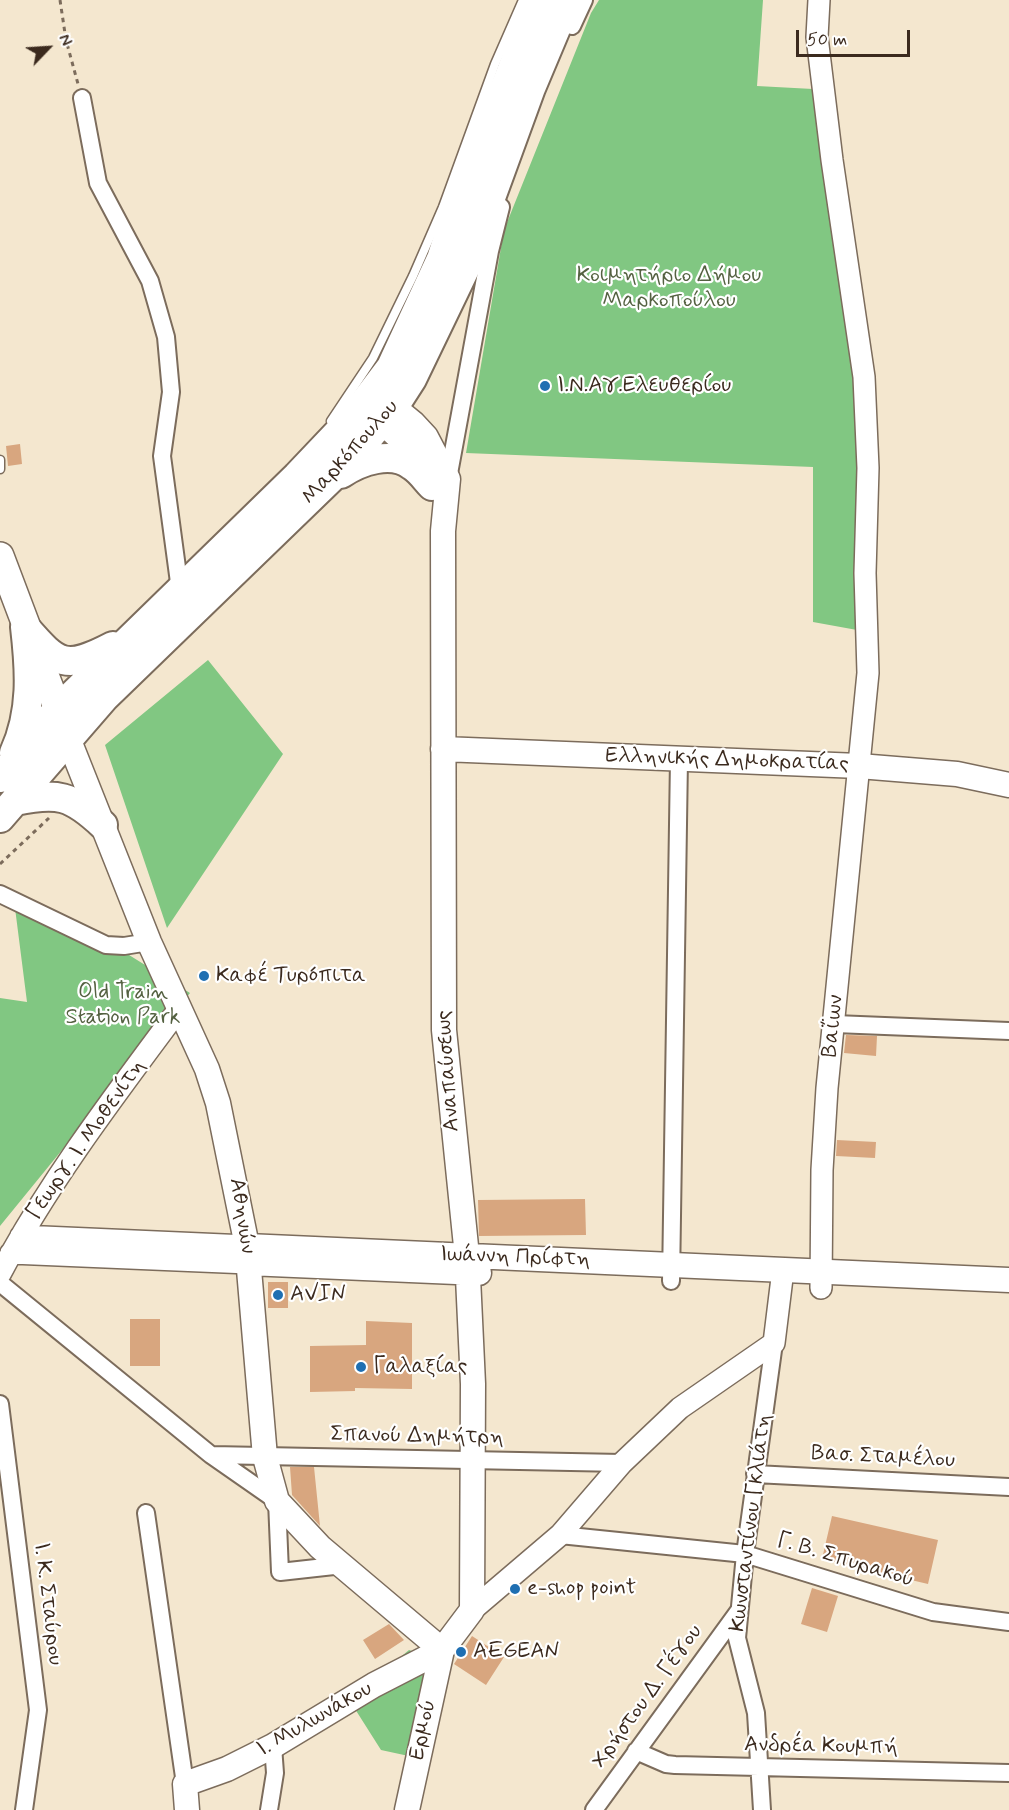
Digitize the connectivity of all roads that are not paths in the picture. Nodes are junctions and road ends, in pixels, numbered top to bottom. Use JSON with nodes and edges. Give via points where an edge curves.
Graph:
{"nodes":[{"id":1,"x":523,"y":0,"type":"edge"},
{"id":2,"x":539,"y":0,"type":"edge"},
{"id":3,"x":568,"y":0,"type":"edge"},
{"id":4,"x":584,"y":0,"type":"edge"},
{"id":5,"x":819,"y":0,"type":"edge"},
{"id":6,"x":82,"y":98,"type":"road end"},
{"id":7,"x":379,"y":406,"type":"junction"},
{"id":8,"x":329,"y":426,"type":"dead end"},
{"id":9,"x":322,"y":436,"type":"dead end"},
{"id":10,"x":0,"y":460,"type":"edge"},
{"id":11,"x":0,"y":469,"type":"edge"},
{"id":12,"x":440,"y":483,"type":"junction"},
{"id":13,"x":306,"y":485,"type":"junction"},
{"id":14,"x":0,"y":556,"type":"edge"},
{"id":15,"x":180,"y":590,"type":"junction"},
{"id":16,"x":25,"y":627,"type":"junction"},
{"id":17,"x":132,"y":635,"type":"junction"},
{"id":18,"x":57,"y":710,"type":"junction"},
{"id":19,"x":68,"y":738,"type":"junction"},
{"id":20,"x":443,"y":749,"type":"junction"},
{"id":21,"x":679,"y":759,"type":"junction"},
{"id":22,"x":859,"y":766,"type":"junction"},
{"id":23,"x":1009,"y":784,"type":"edge"},
{"id":24,"x":5,"y":792,"type":"edge"},
{"id":25,"x":103,"y":825,"type":"junction"},
{"id":26,"x":0,"y":894,"type":"edge"},
{"id":27,"x":149,"y":942,"type":"junction"},
{"id":28,"x":179,"y":1009,"type":"junction"},
{"id":29,"x":835,"y":1024,"type":"junction"},
{"id":30,"x":1009,"y":1031,"type":"edge"},
{"id":31,"x":16,"y":1245,"type":"junction"},
{"id":32,"x":247,"y":1255,"type":"junction"},
{"id":33,"x":467,"y":1264,"type":"junction"},
{"id":34,"x":671,"y":1273,"type":"junction"},
{"id":35,"x":0,"y":1274,"type":"edge"},
{"id":36,"x":782,"y":1278,"type":"junction"},
{"id":37,"x":821,"y":1280,"type":"junction"},
{"id":38,"x":1009,"y":1280,"type":"edge"},
{"id":39,"x":0,"y":1283,"type":"edge"},
{"id":40,"x":1009,"y":1296,"type":"edge"},
{"id":41,"x":774,"y":1343,"type":"junction"},
{"id":42,"x":0,"y":1404,"type":"edge"},
{"id":43,"x":211,"y":1455,"type":"junction"},
{"id":44,"x":265,"y":1457,"type":"junction"},
{"id":45,"x":473,"y":1461,"type":"junction"},
{"id":46,"x":622,"y":1463,"type":"junction"},
{"id":47,"x":755,"y":1474,"type":"junction"},
{"id":48,"x":1009,"y":1487,"type":"edge"},
{"id":49,"x":277,"y":1501,"type":"junction"},
{"id":50,"x":146,"y":1513,"type":"dead end"},
{"id":51,"x":560,"y":1535,"type":"junction"},
{"id":52,"x":745,"y":1554,"type":"junction"},
{"id":53,"x":343,"y":1565,"type":"junction"},
{"id":54,"x":472,"y":1610,"type":"junction"},
{"id":55,"x":738,"y":1612,"type":"junction"},
{"id":56,"x":1009,"y":1622,"type":"edge"},
{"id":57,"x":442,"y":1650,"type":"junction"},
{"id":58,"x":273,"y":1746,"type":"junction"},
{"id":59,"x":636,"y":1751,"type":"junction"},
{"id":60,"x":761,"y":1769,"type":"junction"},
{"id":61,"x":1009,"y":1773,"type":"edge"},
{"id":62,"x":185,"y":1784,"type":"junction"},
{"id":63,"x":24,"y":1810,"type":"edge"},
{"id":64,"x":187,"y":1810,"type":"edge"},
{"id":65,"x":269,"y":1810,"type":"edge"},
{"id":66,"x":407,"y":1810,"type":"edge"},
{"id":67,"x":594,"y":1810,"type":"edge"},
{"id":68,"x":762,"y":1810,"type":"edge"}],
"edges":[{"from":1,"to":8,"type":"lane","via":[[413,276],[373,358]]},
{"from":2,"to":7,"type":"highway","name":"Μαρκόπουλου","via":[[433,279],[391,367]]},
{"from":3,"to":7,"type":"highway","name":"Μαρκόπουλου","via":[[449,307],[412,379]]},
{"from":4,"to":12,"type":"street","via":[[548,80],[497,219]]},
{"from":5,"to":22,"type":"street","name":"Βαΐων","via":[[817,37],[864,377],[868,673]]},
{"from":6,"to":15,"type":"street","via":[[98,183],[150,281],[165,337],[171,392],[162,456]]},
{"from":7,"to":12,"type":"main road","name":"Αναπαύσεως","via":[[426,437]]},
{"from":7,"to":13,"type":"highway","name":"Μαρκόπουλου"},
{"from":9,"to":13,"type":"lane"},
{"from":10,"to":11,"type":"lane"},
{"from":12,"to":13,"type":"highway","via":[[389,457],[370,460]]},
{"from":12,"to":20,"type":"main road","name":"Αναπαύσεως"},
{"from":13,"to":15,"type":"highway","name":"Μαρκόπουλου"},
{"from":13,"to":19,"type":"highway","name":"Μαρκόπουλου"},
{"from":14,"to":16,"type":"main road"},
{"from":15,"to":17,"type":"highway","name":"Μαρκόπουλου"},
{"from":16,"to":17,"type":"highway","via":[[47,652],[69,662],[92,656]]},
{"from":16,"to":18,"type":"main road"},
{"from":16,"to":24,"type":"highway","via":[[28,706]]},
{"from":17,"to":18,"type":"highway","name":"Μαρκόπουλου"},
{"from":18,"to":19,"type":"main road"},
{"from":18,"to":24,"type":"highway","name":"Μαρκόπουλου"},
{"from":19,"to":24,"type":"highway","name":"Μαρκόπουλου"},
{"from":19,"to":25,"type":"main road","name":"Αθηνών"},
{"from":20,"to":21,"type":"main road","name":"Ελληνικής Δημοκρατίας"},
{"from":20,"to":33,"type":"main road","name":"Αναπαύσεως","via":[[444,1030]]},
{"from":21,"to":22,"type":"main road","name":"Ελληνικής Δημοκρατίας"},
{"from":21,"to":34,"type":"street"},
{"from":22,"to":23,"type":"main road","name":"Ελληνικής Δημοκρατίας","via":[[957,774]]},
{"from":22,"to":29,"type":"street","name":"Βαΐων"},
{"from":24,"to":25,"type":"highway","via":[[69,800],[81,805]]},
{"from":25,"to":27,"type":"main road","name":"Αθηνών"},
{"from":26,"to":27,"type":"street","via":[[106,945]]},
{"from":27,"to":28,"type":"main road","name":"Αθηνών"},
{"from":28,"to":31,"type":"street","name":"Γεωργ. Ι. Μοθενίτη","via":[[107,1106]]},
{"from":28,"to":32,"type":"main road","name":"Αθηνών","via":[[218,1103]]},
{"from":29,"to":30,"type":"street"},
{"from":29,"to":37,"type":"street","name":"Βαΐων","via":[[822,1170]]},
{"from":31,"to":32,"type":"street","name":"Ιωάννη Πρίφτη"},
{"from":31,"to":35,"type":"street","name":"Γεωργ. Ι. Μοθενίτη"},
{"from":32,"to":33,"type":"main road","name":"Ιωάννη Πρίφτη"},
{"from":32,"to":44,"type":"main road","name":"Αθηνών"},
{"from":33,"to":34,"type":"main road","name":"Ιωάννη Πρίφτη"},
{"from":33,"to":34,"type":"main road","name":"Ιωάννη Πρίφτη","via":[[570,1277]]},
{"from":33,"to":45,"type":"main road","name":"Αναπαύσεως"},
{"from":34,"to":36,"type":"main road","name":"Ιωάννη Πρίφτη"},
{"from":36,"to":37,"type":"main road","name":"Ιωάννη Πρίφτη"},
{"from":36,"to":41,"type":"street","name":"Κωνσταντίνου Γκλιάτη"},
{"from":37,"to":38,"type":"main road","name":"Ιωάννη Πρίφτη"},
{"from":37,"to":40,"type":"main road","name":"Ιωάννη Πρίφτη"},
{"from":39,"to":43,"type":"street"},
{"from":41,"to":46,"type":"street","via":[[680,1408]]},
{"from":41,"to":47,"type":"street","name":"Κωνσταντίνου Γκλιάτη"},
{"from":42,"to":63,"type":"street","name":"Ι. Κ. Σταύρου","via":[[38,1710]]},
{"from":43,"to":44,"type":"street","name":"Σπανού Δημήτρη"},
{"from":43,"to":49,"type":"street"},
{"from":44,"to":45,"type":"street","name":"Σπανού Δημήτρη"},
{"from":44,"to":49,"type":"main road","name":"Αθηνών"},
{"from":45,"to":46,"type":"street","name":"Σπανού Δημήτρη"},
{"from":45,"to":54,"type":"main road","name":"Αναπαύσεως"},
{"from":46,"to":51,"type":"street"},
{"from":47,"to":48,"type":"street","name":"Βασ. Σταμέλου"},
{"from":47,"to":52,"type":"street","name":"Κωνσταντίνου Γκλιάτη"},
{"from":49,"to":53,"type":"main road","name":"Αθηνών","via":[[308,1536]]},
{"from":49,"to":53,"type":"street","via":[[279,1572]]},
{"from":50,"to":62,"type":"street"},
{"from":51,"to":52,"type":"street","name":"Γ. Β. Σπυρακού"},
{"from":51,"to":54,"type":"street"},
{"from":52,"to":55,"type":"street","name":"Κωνσταντίνου Γκλιάτη"},
{"from":52,"to":56,"type":"street","name":"Γ. Β. Σπυρακού","via":[[926,1610]]},
{"from":53,"to":57,"type":"main road","name":"Αθηνών"},
{"from":54,"to":57,"type":"main road"},
{"from":55,"to":59,"type":"street","name":"Χρήστου Δ. Γέγου"},
{"from":55,"to":60,"type":"street","name":"Κωνσταντίνου Γκλιάτη","via":[[738,1646],[756,1713]]},
{"from":57,"to":58,"type":"main road","name":"Ι. Μυλωνάκου","via":[[374,1685]]},
{"from":57,"to":66,"type":"main road","name":"Ερμού"},
{"from":58,"to":62,"type":"main road","name":"Ι. Μυλωνάκου","via":[[228,1769]]},
{"from":58,"to":65,"type":"street","via":[[275,1773]]},
{"from":59,"to":60,"type":"street","name":"Ανδρέα Κουμπή","via":[[666,1764]]},
{"from":59,"to":67,"type":"street","name":"Χρήστου Δ. Γέγου"},
{"from":60,"to":61,"type":"street","name":"Ανδρέα Κουμπή"},
{"from":60,"to":68,"type":"street","name":"Κωνσταντίνου Γκλιάτη"},
{"from":62,"to":64,"type":"main road"}]}
